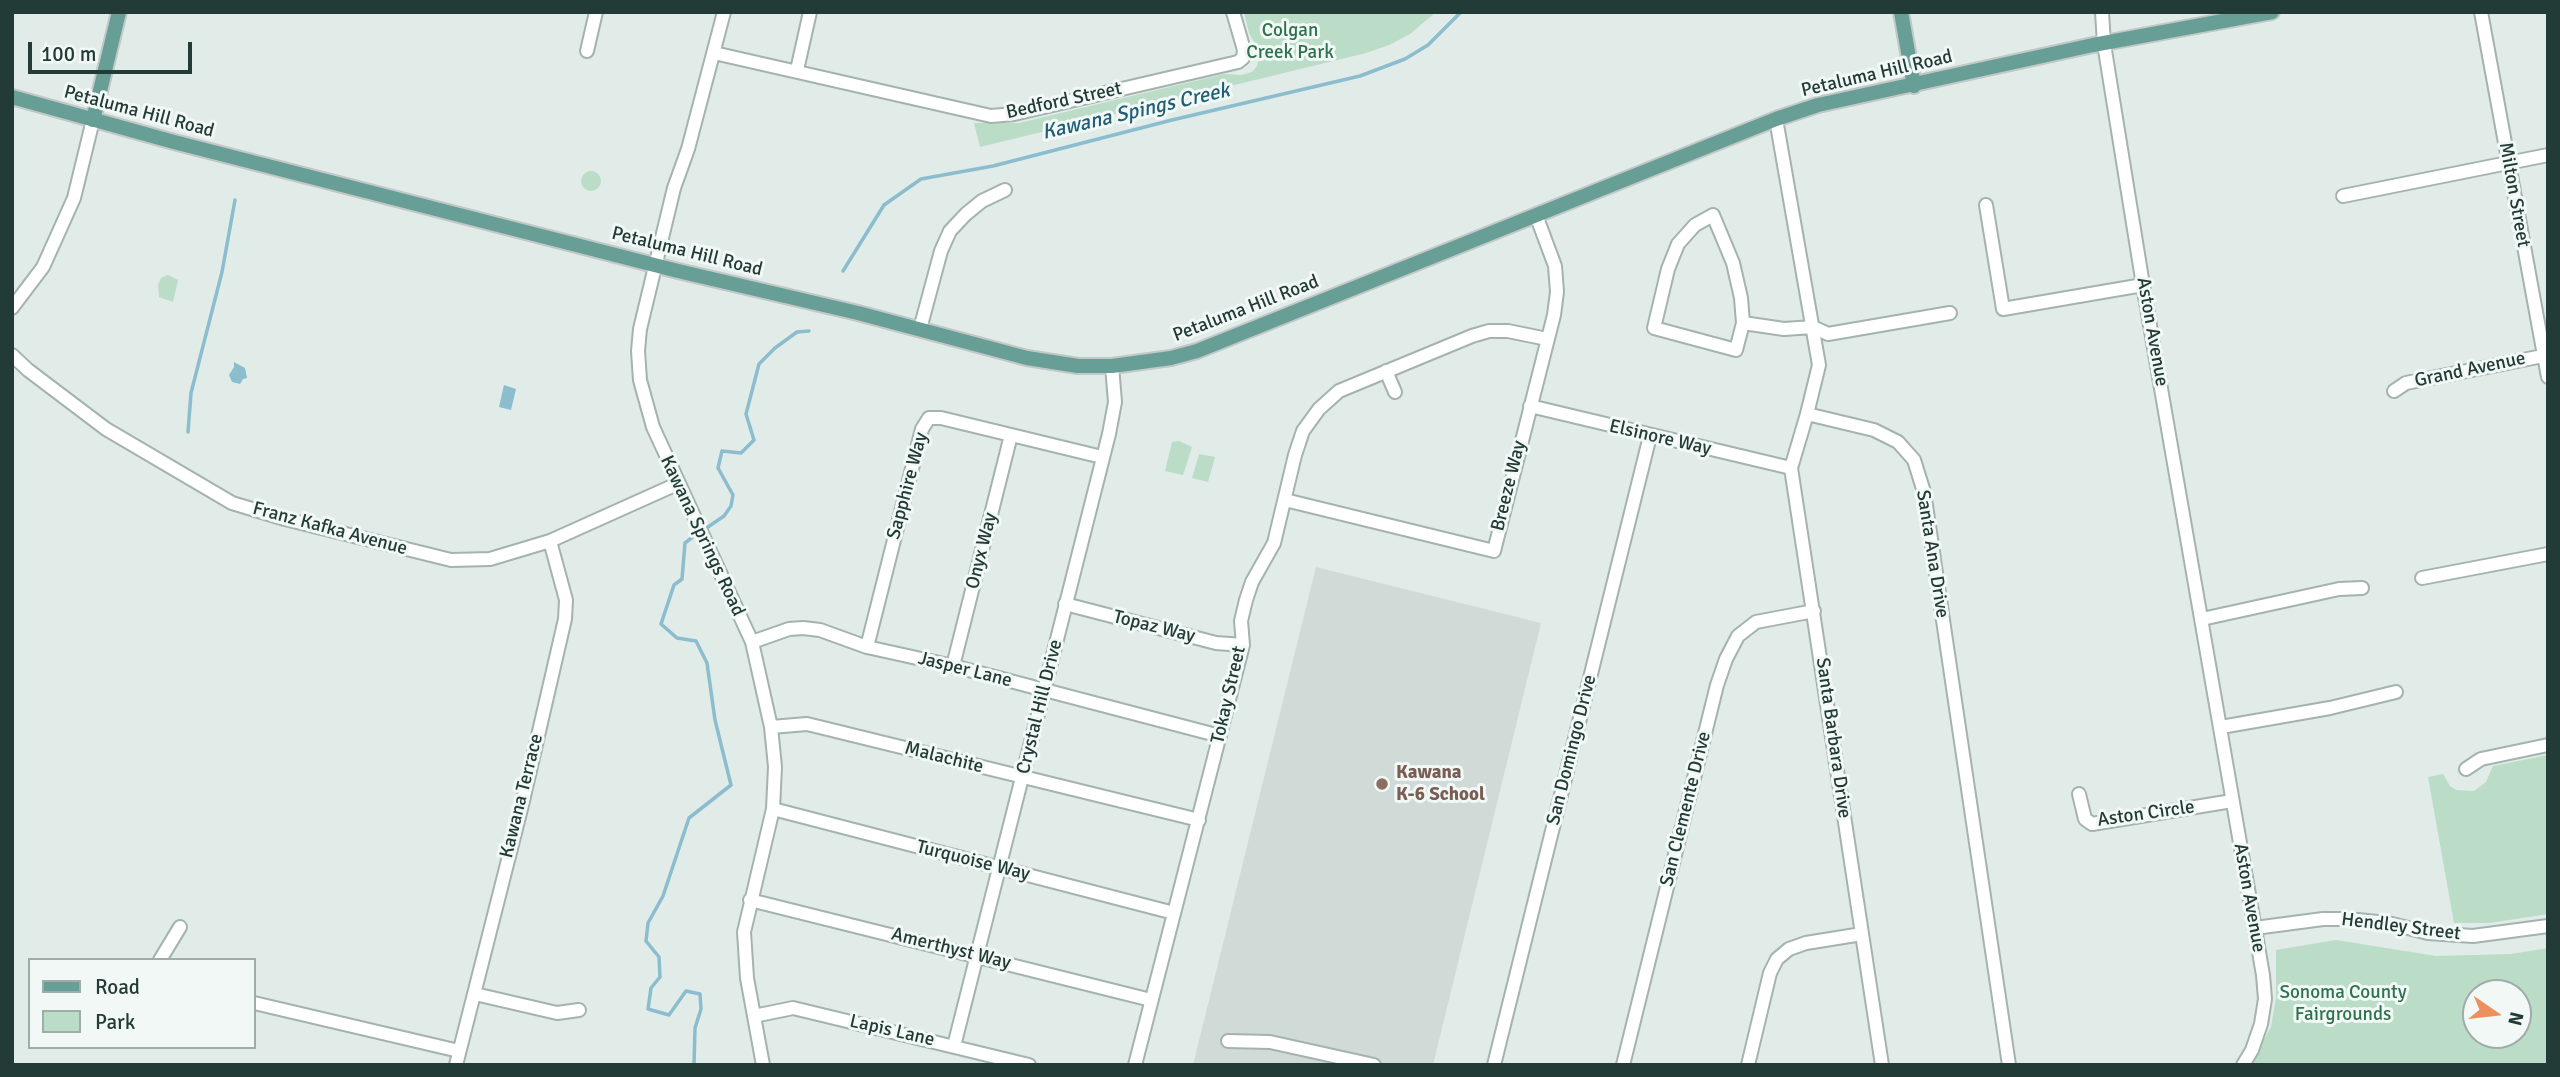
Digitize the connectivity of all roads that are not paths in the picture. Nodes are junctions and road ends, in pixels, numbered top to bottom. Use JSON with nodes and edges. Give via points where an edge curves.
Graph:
{"nodes":[{"id":1,"x":119,"y":12,"type":"edge"},
{"id":2,"x":596,"y":12,"type":"edge"},
{"id":3,"x":724,"y":12,"type":"edge"},
{"id":4,"x":810,"y":12,"type":"edge"},
{"id":5,"x":1233,"y":12,"type":"edge"},
{"id":6,"x":1901,"y":12,"type":"edge"},
{"id":7,"x":2102,"y":12,"type":"edge"},
{"id":8,"x":2272,"y":12,"type":"edge"},
{"id":9,"x":2481,"y":12,"type":"edge"},
{"id":10,"x":2104,"y":44,"type":"junction"},
{"id":11,"x":587,"y":51,"type":"dead end"},
{"id":12,"x":714,"y":52,"type":"junction"},
{"id":13,"x":797,"y":70,"type":"junction"},
{"id":14,"x":1914,"y":86,"type":"junction"},
{"id":15,"x":12,"y":97,"type":"edge"},
{"id":16,"x":1776,"y":119,"type":"junction"},
{"id":17,"x":93,"y":120,"type":"junction"},
{"id":18,"x":2548,"y":155,"type":"edge"},
{"id":19,"x":2508,"y":162,"type":"junction"},
{"id":20,"x":1005,"y":190,"type":"dead end"},
{"id":21,"x":2343,"y":196,"type":"dead end"},
{"id":22,"x":1986,"y":205,"type":"dead end"},
{"id":23,"x":1536,"y":215,"type":"junction"},
{"id":24,"x":655,"y":265,"type":"junction"},
{"id":25,"x":2143,"y":285,"type":"junction"},
{"id":26,"x":12,"y":309,"type":"edge"},
{"id":27,"x":1950,"y":313,"type":"dead end"},
{"id":28,"x":1743,"y":323,"type":"junction"},
{"id":29,"x":1813,"y":327,"type":"junction"},
{"id":30,"x":920,"y":329,"type":"junction"},
{"id":31,"x":1547,"y":340,"type":"junction"},
{"id":32,"x":12,"y":355,"type":"edge"},
{"id":33,"x":2546,"y":355,"type":"edge"},
{"id":34,"x":1112,"y":366,"type":"junction"},
{"id":35,"x":1386,"y":371,"type":"junction"},
{"id":36,"x":2548,"y":377,"type":"edge"},
{"id":37,"x":2394,"y":391,"type":"dead end"},
{"id":38,"x":1395,"y":392,"type":"dead end"},
{"id":39,"x":1530,"y":406,"type":"junction"},
{"id":40,"x":1807,"y":414,"type":"junction"},
{"id":41,"x":1011,"y":435,"type":"junction"},
{"id":42,"x":1650,"y":436,"type":"junction"},
{"id":43,"x":1102,"y":457,"type":"junction"},
{"id":44,"x":1791,"y":468,"type":"junction"},
{"id":45,"x":677,"y":484,"type":"junction"},
{"id":46,"x":1285,"y":500,"type":"junction"},
{"id":47,"x":550,"y":541,"type":"junction"},
{"id":48,"x":2548,"y":555,"type":"edge"},
{"id":49,"x":2422,"y":578,"type":"dead end"},
{"id":50,"x":2362,"y":588,"type":"dead end"},
{"id":51,"x":1065,"y":604,"type":"junction"},
{"id":52,"x":1814,"y":611,"type":"junction"},
{"id":53,"x":2202,"y":619,"type":"junction"},
{"id":54,"x":752,"y":642,"type":"junction"},
{"id":55,"x":1243,"y":645,"type":"junction"},
{"id":56,"x":867,"y":647,"type":"junction"},
{"id":57,"x":953,"y":666,"type":"junction"},
{"id":58,"x":1044,"y":690,"type":"junction"},
{"id":59,"x":2396,"y":692,"type":"dead end"},
{"id":60,"x":771,"y":727,"type":"junction"},
{"id":61,"x":2221,"y":727,"type":"junction"},
{"id":62,"x":1220,"y":736,"type":"junction"},
{"id":63,"x":2548,"y":745,"type":"edge"},
{"id":64,"x":2466,"y":769,"type":"dead end"},
{"id":65,"x":1022,"y":777,"type":"junction"},
{"id":66,"x":2079,"y":794,"type":"dead end"},
{"id":67,"x":2232,"y":801,"type":"junction"},
{"id":68,"x":772,"y":809,"type":"junction"},
{"id":69,"x":1199,"y":820,"type":"junction"},
{"id":70,"x":999,"y":868,"type":"junction"},
{"id":71,"x":750,"y":900,"type":"junction"},
{"id":72,"x":1174,"y":913,"type":"junction"},
{"id":73,"x":2548,"y":926,"type":"edge"},
{"id":74,"x":180,"y":927,"type":"dead end"},
{"id":75,"x":2255,"y":929,"type":"junction"},
{"id":76,"x":1862,"y":934,"type":"junction"},
{"id":77,"x":977,"y":955,"type":"junction"},
{"id":78,"x":161,"y":958,"type":"edge"},
{"id":79,"x":475,"y":994,"type":"junction"},
{"id":80,"x":1151,"y":1000,"type":"junction"},
{"id":81,"x":256,"y":1003,"type":"edge"},
{"id":82,"x":579,"y":1010,"type":"dead end"},
{"id":83,"x":754,"y":1016,"type":"junction"},
{"id":84,"x":1228,"y":1041,"type":"dead end"},
{"id":85,"x":954,"y":1046,"type":"junction"},
{"id":86,"x":459,"y":1051,"type":"junction"},
{"id":87,"x":456,"y":1065,"type":"edge"},
{"id":88,"x":763,"y":1065,"type":"edge"},
{"id":89,"x":1030,"y":1065,"type":"edge"},
{"id":90,"x":1135,"y":1065,"type":"edge"},
{"id":91,"x":1374,"y":1065,"type":"edge"},
{"id":92,"x":1494,"y":1065,"type":"edge"},
{"id":93,"x":1623,"y":1065,"type":"edge"},
{"id":94,"x":1748,"y":1065,"type":"edge"},
{"id":95,"x":1882,"y":1065,"type":"edge"},
{"id":96,"x":2009,"y":1065,"type":"edge"},
{"id":97,"x":2243,"y":1065,"type":"edge"}],
"edges":[{"from":1,"to":17,"type":"main road"},
{"from":2,"to":11,"type":"street"},
{"from":3,"to":12,"type":"street","name":"Kawana Springs Road"},
{"from":4,"to":13,"type":"street"},
{"from":5,"to":13,"type":"street","name":"Bedford Street","via":[[1244,51],[1238,62],[1014,114],[970,112]]},
{"from":6,"to":14,"type":"main road"},
{"from":7,"to":10,"type":"street","name":"Aston Avenue"},
{"from":8,"to":10,"type":"main road","name":"Petaluma Hill Road"},
{"from":9,"to":19,"type":"street","name":"Milton Street"},
{"from":10,"to":14,"type":"main road","name":"Petaluma Hill Road"},
{"from":10,"to":25,"type":"street","name":"Aston Avenue"},
{"from":12,"to":13,"type":"street","name":"Bedford Street"},
{"from":12,"to":24,"type":"street","name":"Kawana Springs Road"},
{"from":14,"to":16,"type":"main road","name":"Petaluma Hill Road","via":[[1847,97]]},
{"from":15,"to":17,"type":"main road","name":"Petaluma Hill Road"},
{"from":16,"to":23,"type":"main road","name":"Petaluma Hill Road"},
{"from":16,"to":29,"type":"street"},
{"from":17,"to":24,"type":"main road","name":"Petaluma Hill Road"},
{"from":17,"to":26,"type":"street","via":[[74,198],[58,236],[43,267]]},
{"from":18,"to":19,"type":"street"},
{"from":19,"to":21,"type":"street"},
{"from":19,"to":33,"type":"street","name":"Milton Street"},
{"from":20,"to":30,"type":"street","via":[[982,201],[950,231]]},
{"from":22,"to":25,"type":"street","via":[[2003,309]]},
{"from":23,"to":31,"type":"street","name":"Breeze Way","via":[[1555,266],[1555,315]]},
{"from":23,"to":34,"type":"main road","name":"Petaluma Hill Road","via":[[1197,351]]},
{"from":24,"to":30,"type":"main road","name":"Petaluma Hill Road"},
{"from":24,"to":45,"type":"street","name":"Kawana Springs Road","via":[[640,329],[640,380],[653,427]]},
{"from":25,"to":53,"type":"street","name":"Aston Avenue"},
{"from":27,"to":29,"type":"street","via":[[1828,334]]},
{"from":28,"to":28,"type":"street","via":[[1733,263],[1713,215],[1695,225],[1678,244],[1654,328],[1736,350]]},
{"from":28,"to":29,"type":"street","via":[[1784,329]]},
{"from":29,"to":40,"type":"street","via":[[1819,365]]},
{"from":30,"to":34,"type":"main road","name":"Petaluma Hill Road","via":[[1027,358]]},
{"from":31,"to":35,"type":"street","name":"Tokay Street","via":[[1489,331]]},
{"from":31,"to":39,"type":"street","name":"Breeze Way"},
{"from":32,"to":47,"type":"street","name":"Franz Kafka Avenue","via":[[106,429],[232,503],[451,561],[490,559]]},
{"from":33,"to":36,"type":"street","name":"Milton Street"},
{"from":33,"to":37,"type":"street","name":"Grand Avenue","via":[[2406,383]]},
{"from":34,"to":43,"type":"street","name":"Crystal Hill Drive","via":[[1115,402]]},
{"from":35,"to":38,"type":"street"},
{"from":35,"to":46,"type":"street","name":"Tokay Street","via":[[1339,391],[1319,409],[1303,431]]},
{"from":39,"to":42,"type":"street","name":"Elsinore Way"},
{"from":39,"to":46,"type":"street","name":"Breeze Way","via":[[1493,551]]},
{"from":40,"to":44,"type":"street","name":"Santa Barbara Drive"},
{"from":40,"to":96,"type":"street","name":"Santa Ana Drive","via":[[1874,430],[1898,442],[1914,460],[1924,492]]},
{"from":41,"to":43,"type":"street","name":"Sapphire Way"},
{"from":41,"to":56,"type":"street","name":"Sapphire Way","via":[[941,418],[929,418],[925,423]]},
{"from":41,"to":57,"type":"street","name":"Onyx Way"},
{"from":42,"to":44,"type":"street","name":"Elsinore Way"},
{"from":42,"to":92,"type":"street","name":"San Domingo Drive"},
{"from":43,"to":51,"type":"street","name":"Crystal Hill Drive"},
{"from":44,"to":52,"type":"street","name":"Santa Barbara Drive"},
{"from":45,"to":47,"type":"street","name":"Franz Kafka Avenue"},
{"from":45,"to":54,"type":"street","name":"Kawana Springs Road"},
{"from":46,"to":55,"type":"street","name":"Tokay Street","via":[[1274,543],[1246,600],[1241,621]]},
{"from":47,"to":79,"type":"street","name":"Kawana Terrace","via":[[566,600],[565,619]]},
{"from":48,"to":49,"type":"street"},
{"from":50,"to":53,"type":"street"},
{"from":51,"to":55,"type":"street","name":"Topaz Way","via":[[1216,643]]},
{"from":51,"to":58,"type":"street","name":"Crystal Hill Drive"},
{"from":52,"to":76,"type":"street","name":"Santa Barbara Drive"},
{"from":52,"to":93,"type":"street","name":"San Clemente Drive","via":[[1756,622],[1738,636],[1726,659]]},
{"from":53,"to":61,"type":"street","name":"Aston Avenue"},
{"from":54,"to":56,"type":"street","name":"Jasper Lane","via":[[803,628]]},
{"from":54,"to":60,"type":"street","name":"Kawana Springs Road"},
{"from":55,"to":62,"type":"street","name":"Tokay Street"},
{"from":56,"to":57,"type":"street","name":"Jasper Lane"},
{"from":57,"to":58,"type":"street","name":"Jasper Lane"},
{"from":58,"to":62,"type":"street","name":"Jasper Lane"},
{"from":58,"to":65,"type":"street","name":"Crystal Hill Drive"},
{"from":59,"to":61,"type":"street"},
{"from":60,"to":65,"type":"street","name":"Malachite","via":[[807,724]]},
{"from":60,"to":68,"type":"street","name":"Kawana Springs Road"},
{"from":61,"to":67,"type":"street","name":"Aston Avenue"},
{"from":62,"to":69,"type":"street","name":"Tokay Street"},
{"from":63,"to":64,"type":"street","via":[[2481,759]]},
{"from":65,"to":69,"type":"street","name":"Malachite"},
{"from":65,"to":70,"type":"street","name":"Crystal Hill Drive"},
{"from":66,"to":67,"type":"street","name":"Aston Circle","via":[[2085,818],[2092,824]]},
{"from":67,"to":75,"type":"street","name":"Aston Avenue"},
{"from":68,"to":70,"type":"street","name":"Turquoise Way"},
{"from":68,"to":71,"type":"street","name":"Kawana Springs Road"},
{"from":69,"to":72,"type":"street","name":"Tokay Street"},
{"from":70,"to":72,"type":"street","name":"Turquoise Way"},
{"from":70,"to":77,"type":"street","name":"Crystal Hill Drive"},
{"from":71,"to":77,"type":"street","name":"Amerthyst Way"},
{"from":71,"to":83,"type":"street","name":"Kawana Springs Road","via":[[744,932]]},
{"from":72,"to":80,"type":"street","name":"Tokay Street"},
{"from":73,"to":75,"type":"street","name":"Hendley Street","via":[[2473,936],[2323,919]]},
{"from":74,"to":78,"type":"street"},
{"from":75,"to":97,"type":"street","name":"Aston Avenue","via":[[2265,999],[2258,1034]]},
{"from":76,"to":94,"type":"street","via":[[1805,943],[1777,959]]},
{"from":76,"to":95,"type":"street","name":"Santa Barbara Drive"},
{"from":77,"to":80,"type":"street","name":"Amerthyst Way"},
{"from":77,"to":85,"type":"street","name":"Crystal Hill Drive"},
{"from":79,"to":82,"type":"street","via":[[557,1013]]},
{"from":79,"to":86,"type":"street","name":"Kawana Terrace"},
{"from":80,"to":90,"type":"street","name":"Tokay Street"},
{"from":81,"to":86,"type":"street"},
{"from":83,"to":85,"type":"street","name":"Lapis Lane","via":[[793,1008]]},
{"from":83,"to":88,"type":"street","name":"Kawana Springs Road"},
{"from":84,"to":91,"type":"street","via":[[1270,1042]]},
{"from":85,"to":89,"type":"street","name":"Lapis Lane"},
{"from":86,"to":87,"type":"street","name":"Kawana Terrace"}]}
